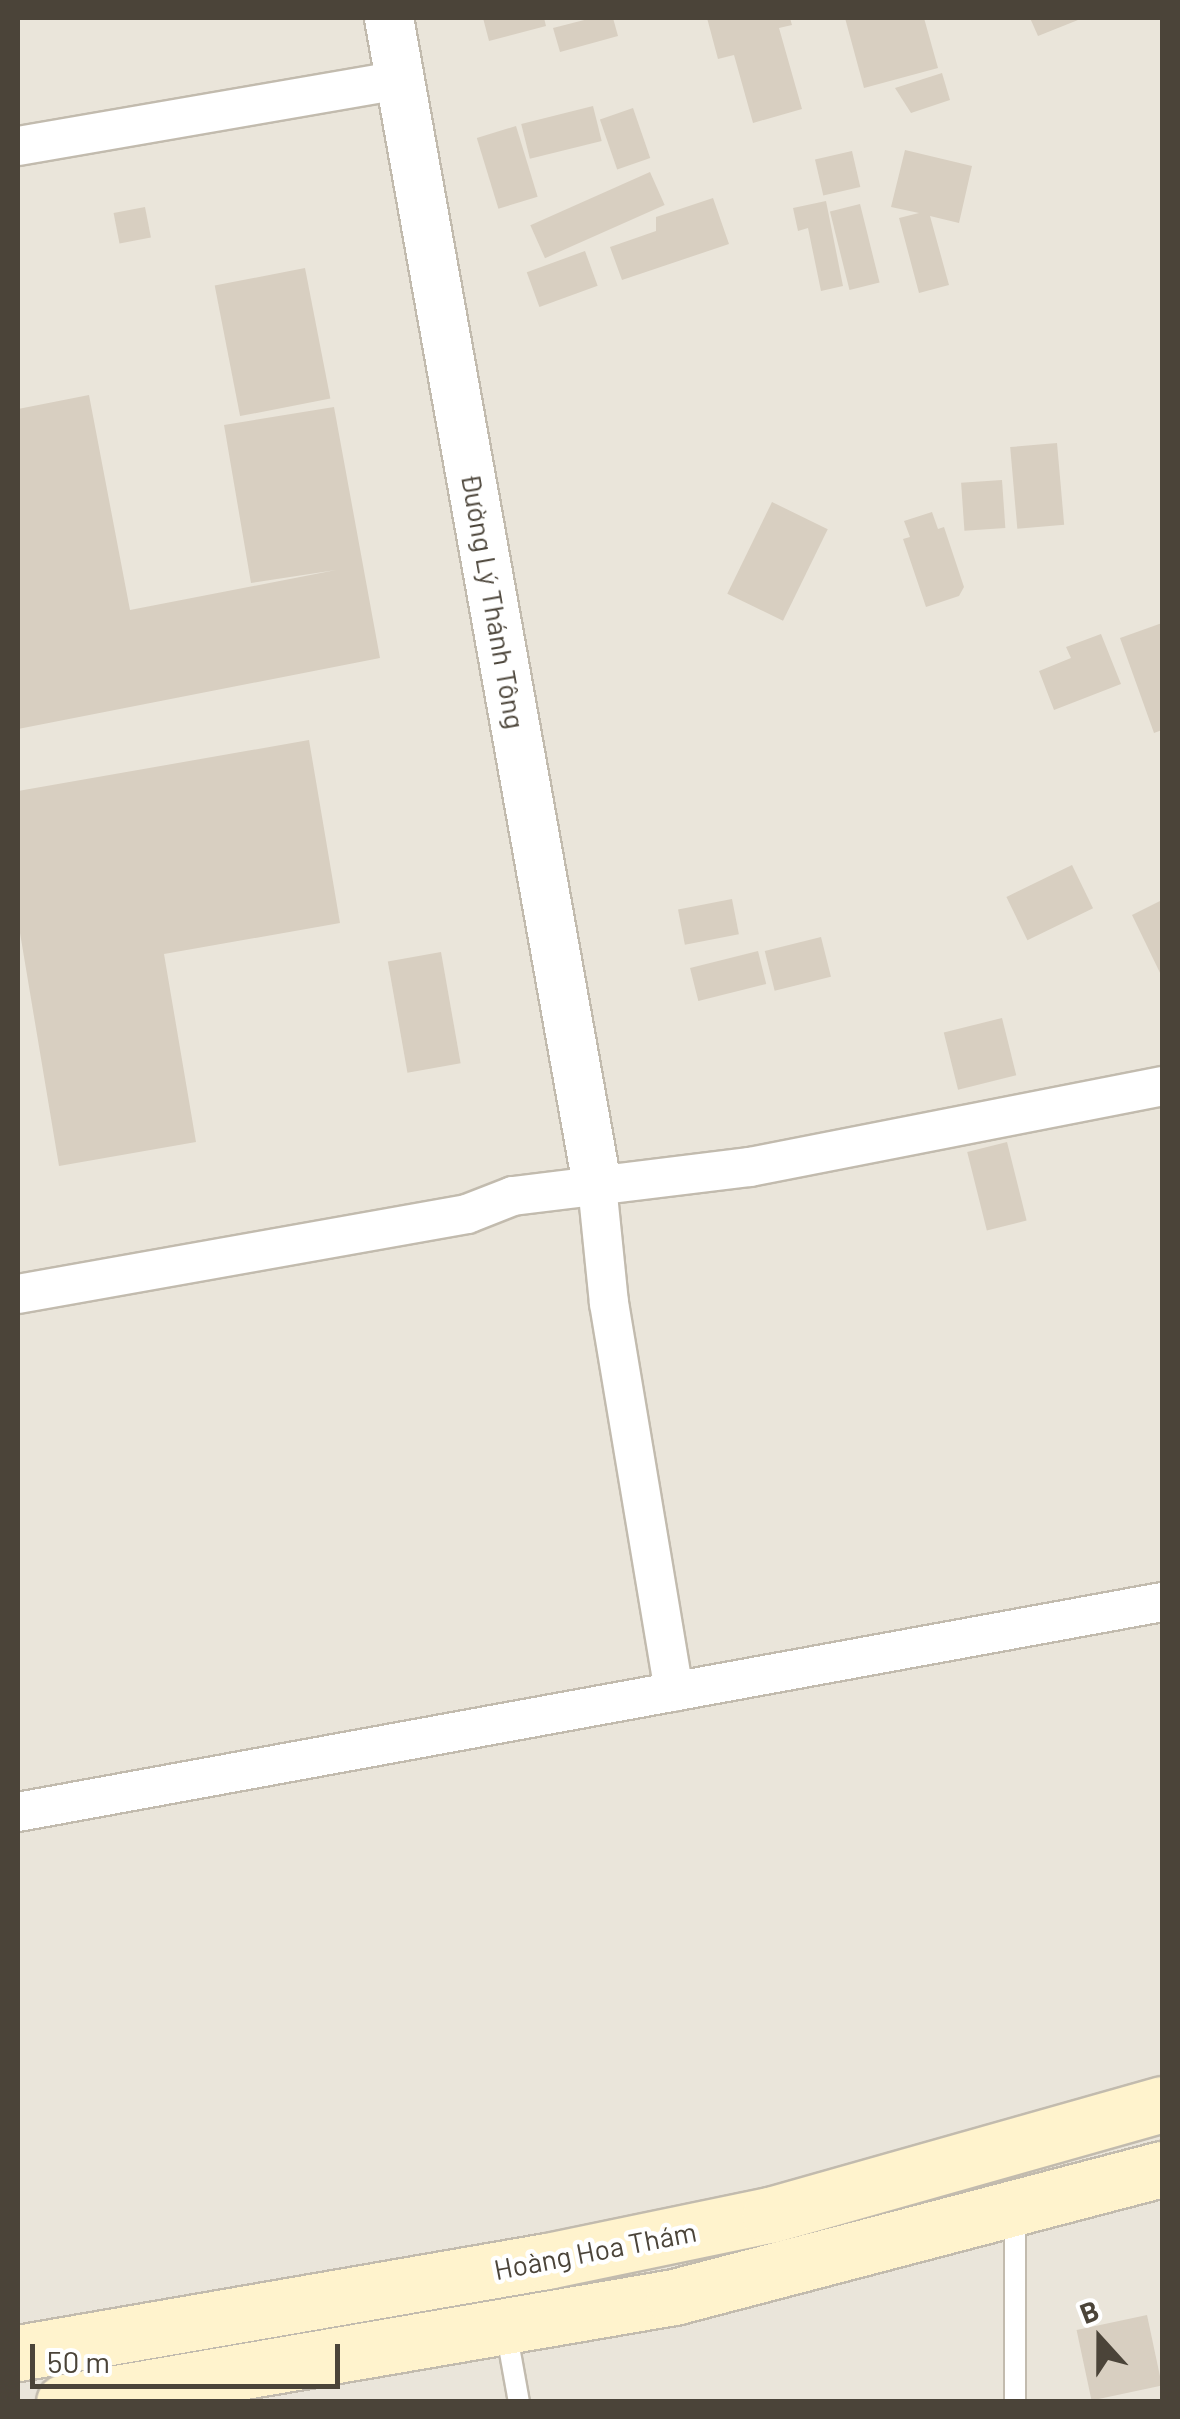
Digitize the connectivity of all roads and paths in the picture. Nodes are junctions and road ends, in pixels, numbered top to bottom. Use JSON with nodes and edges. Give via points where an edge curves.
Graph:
{"nodes":[{"id":1,"x":390,"y":18,"type":"edge"},
{"id":2,"x":402,"y":80,"type":"junction"},
{"id":3,"x":18,"y":146,"type":"edge"},
{"id":4,"x":1162,"y":1086,"type":"edge"},
{"id":5,"x":598,"y":1186,"type":"junction"},
{"id":6,"x":18,"y":1294,"type":"edge"},
{"id":7,"x":1162,"y":1602,"type":"edge"},
{"id":8,"x":674,"y":1692,"type":"junction"},
{"id":9,"x":18,"y":1812,"type":"edge"},
{"id":10,"x":1162,"y":2104,"type":"edge"},
{"id":11,"x":1162,"y":2168,"type":"edge"},
{"id":12,"x":1015,"y":2208,"type":"junction"},
{"id":13,"x":506,"y":2327,"type":"junction"},
{"id":14,"x":18,"y":2353,"type":"edge"},
{"id":15,"x":64,"y":2402,"type":"edge"},
{"id":16,"x":519,"y":2402,"type":"edge"},
{"id":17,"x":1014,"y":2402,"type":"edge"}],
"edges":[{"from":1,"to":2,"type":"street","name":"Đường Lý Thánh Tông"},
{"from":2,"to":3,"type":"street"},
{"from":2,"to":5,"type":"street","name":"Đường Lý Thánh Tông"},
{"from":4,"to":5,"type":"street","via":[[750,1167]]},
{"from":5,"to":6,"type":"street","via":[[513,1196],[466,1214]]},
{"from":5,"to":8,"type":"street","via":[[609,1303]]},
{"from":7,"to":8,"type":"street"},
{"from":8,"to":9,"type":"street"},
{"from":10,"to":14,"type":"main road","name":"Hoàng Hoa Thám","via":[[770,2215]]},
{"from":11,"to":12,"type":"main road"},
{"from":12,"to":13,"type":"main road","via":[[674,2297]]},
{"from":12,"to":17,"type":"lane"},
{"from":13,"to":15,"type":"main road"},
{"from":13,"to":16,"type":"lane"}]}
